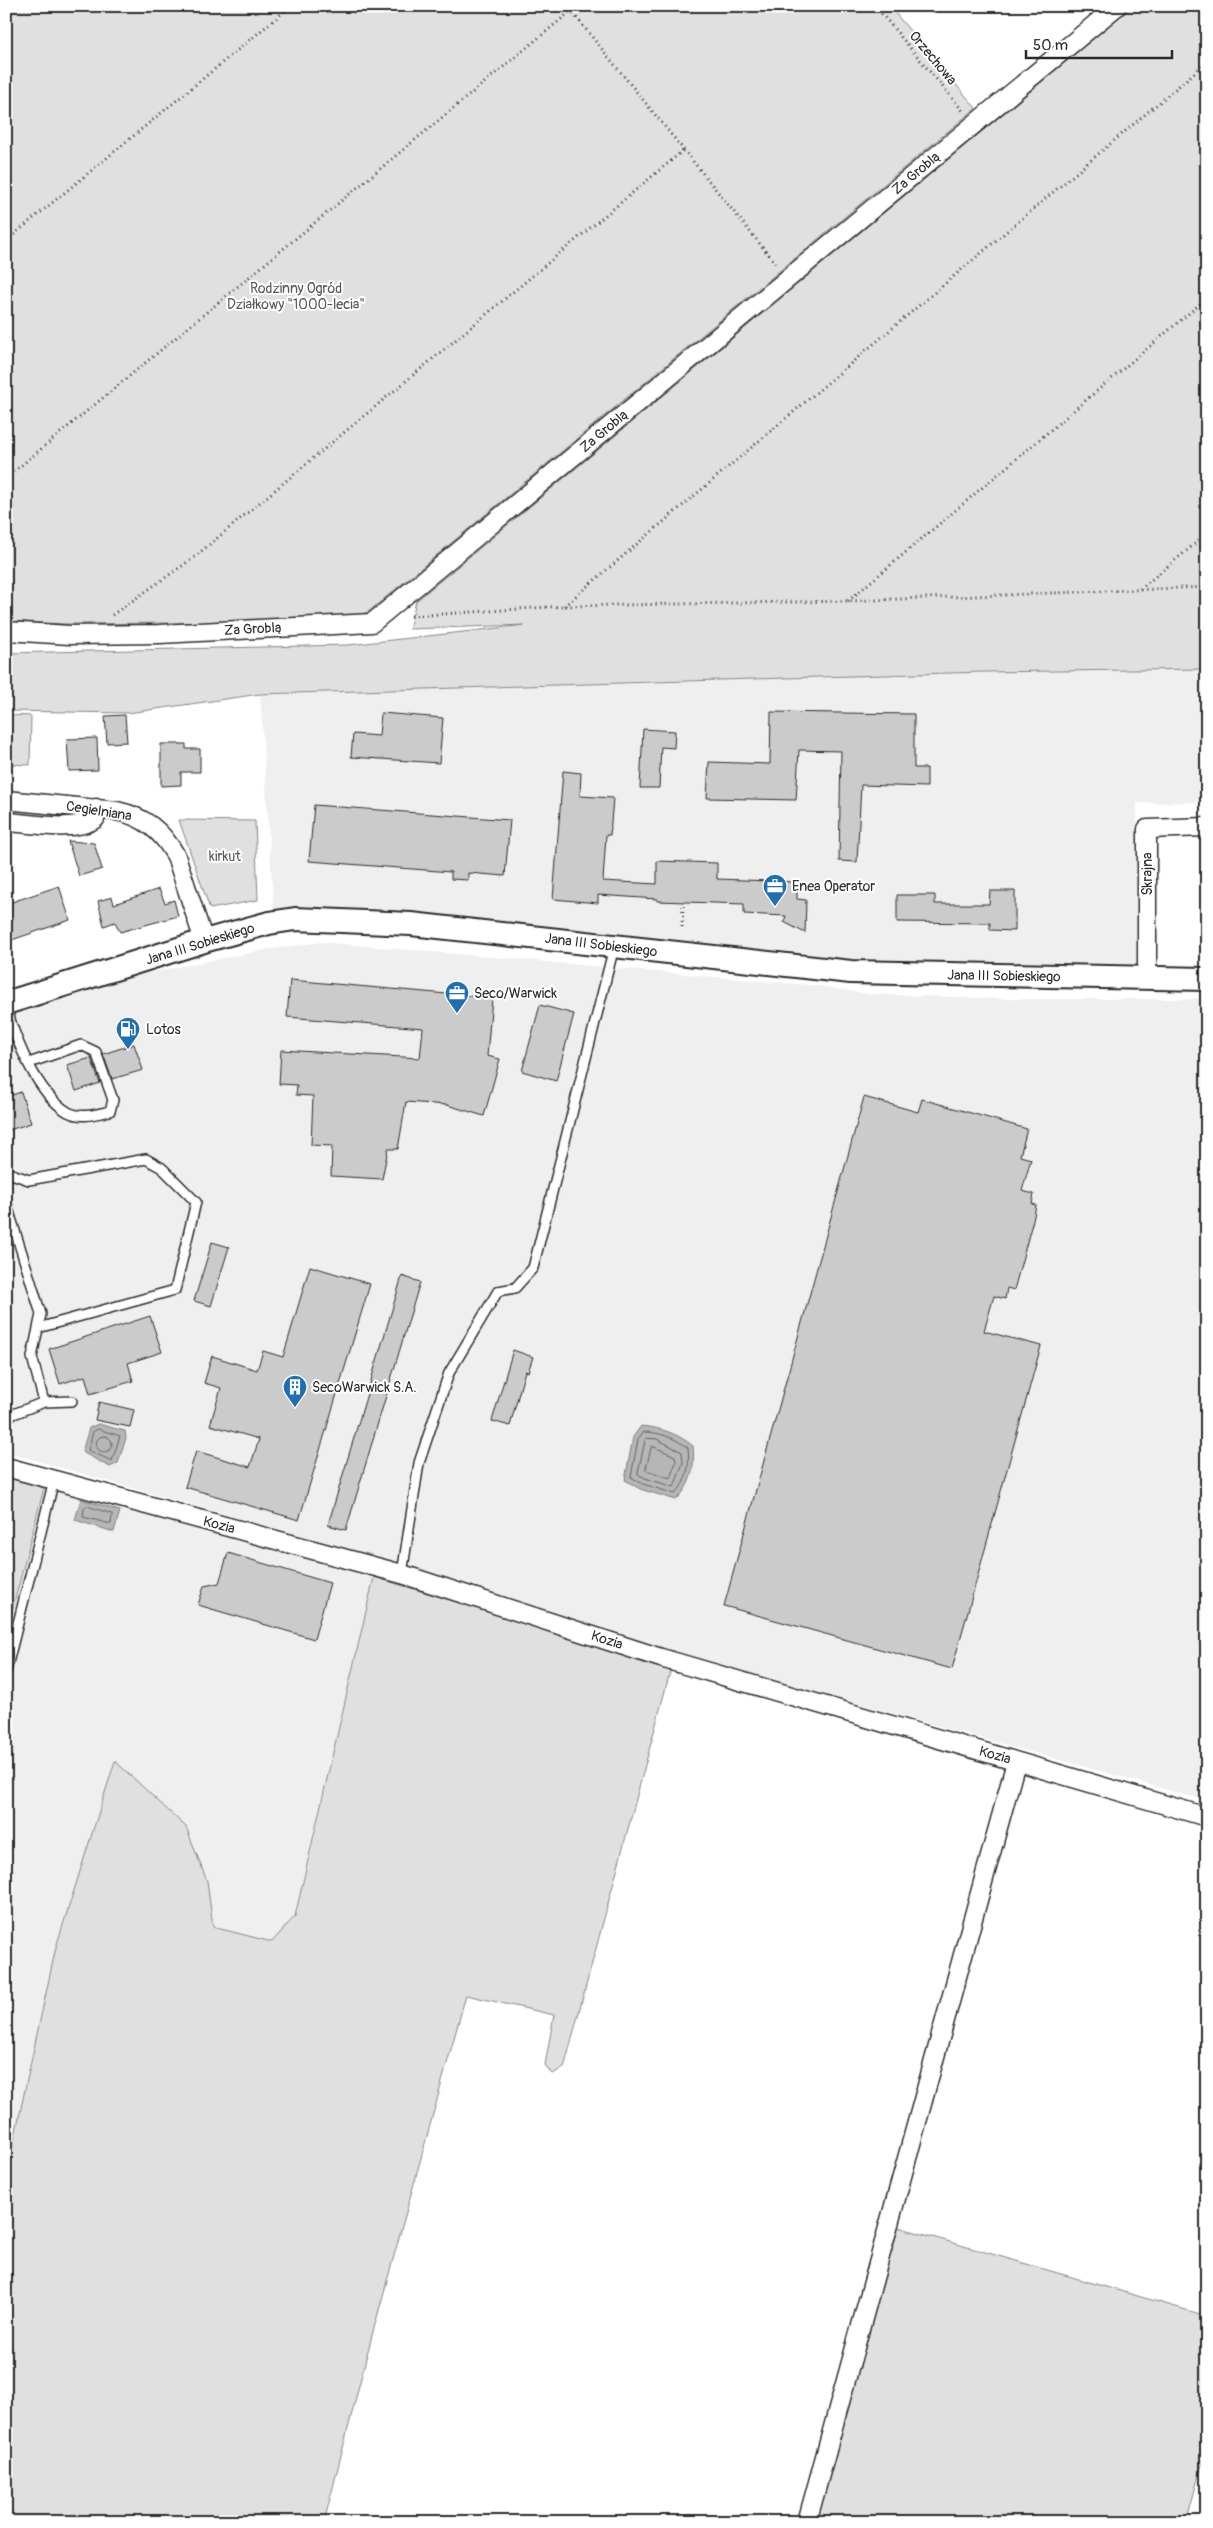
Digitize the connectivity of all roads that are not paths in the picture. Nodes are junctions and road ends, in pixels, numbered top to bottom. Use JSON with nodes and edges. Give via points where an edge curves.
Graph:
{"nodes":[{"id":1,"x":1117,"y":6,"type":"edge"},
{"id":2,"x":6,"y":631,"type":"edge"},
{"id":3,"x":6,"y":800,"type":"edge"},
{"id":4,"x":96,"y":808,"type":"junction"},
{"id":5,"x":6,"y":822,"type":"edge"},
{"id":6,"x":1207,"y":827,"type":"edge"},
{"id":7,"x":204,"y":940,"type":"junction"},
{"id":8,"x":614,"y":947,"type":"junction"},
{"id":9,"x":1147,"y":978,"type":"junction"},
{"id":10,"x":1207,"y":979,"type":"edge"},
{"id":11,"x":6,"y":1005,"type":"edge"},
{"id":12,"x":29,"y":1063,"type":"junction"},
{"id":13,"x":6,"y":1172,"type":"edge"},
{"id":14,"x":6,"y":1202,"type":"edge"},
{"id":15,"x":38,"y":1328,"type":"junction"},
{"id":16,"x":72,"y":1401,"type":"dead end"},
{"id":17,"x":44,"y":1402,"type":"junction"},
{"id":18,"x":6,"y":1417,"type":"edge"},
{"id":19,"x":6,"y":1467,"type":"edge"},
{"id":20,"x":54,"y":1480,"type":"junction"},
{"id":21,"x":402,"y":1574,"type":"junction"},
{"id":22,"x":6,"y":1670,"type":"edge"},
{"id":23,"x":1016,"y":1762,"type":"junction"},
{"id":24,"x":1207,"y":1816,"type":"edge"},
{"id":25,"x":808,"y":2522,"type":"edge"}],
"edges":[{"from":1,"to":2,"type":"street","name":"Za Groblą","via":[[372,623],[160,634],[70,635]]},
{"from":3,"to":4,"type":"street","name":"Cegielniana"},
{"from":4,"to":5,"type":"street","via":[[95,819],[86,825]]},
{"from":4,"to":7,"type":"street","name":"Cegielniana","via":[[131,814],[162,834],[182,871]]},
{"from":6,"to":9,"type":"street","name":"Skrajna","via":[[1147,829]]},
{"from":7,"to":8,"type":"street","name":"Jana III Sobieskiego","via":[[269,923],[334,919]]},
{"from":7,"to":11,"type":"street","name":"Jana III Sobieskiego"},
{"from":8,"to":9,"type":"street","name":"Jana III Sobieskiego","via":[[851,972]]},
{"from":8,"to":21,"type":"lane","via":[[533,1268],[515,1288],[498,1291],[448,1373],[419,1463]]},
{"from":9,"to":10,"type":"street","name":"Jana III Sobieskiego"},
{"from":11,"to":12,"type":"lane"},
{"from":12,"to":12,"type":"lane","via":[[48,1094],[69,1112],[87,1116],[110,1111],[113,1100],[96,1052],[81,1045]]},
{"from":13,"to":15,"type":"lane","via":[[30,1180],[146,1159],[162,1168],[196,1202],[175,1290]]},
{"from":14,"to":15,"type":"lane","via":[[41,1314]]},
{"from":15,"to":17,"type":"lane","via":[[32,1357]]},
{"from":16,"to":17,"type":"lane"},
{"from":17,"to":18,"type":"lane"},
{"from":19,"to":20,"type":"street","name":"Kozia"},
{"from":20,"to":21,"type":"street","name":"Kozia"},
{"from":20,"to":22,"type":"lane"},
{"from":21,"to":23,"type":"street","name":"Kozia","via":[[661,1658]]},
{"from":23,"to":24,"type":"street","name":"Kozia"},
{"from":23,"to":25,"type":"street"}]}
